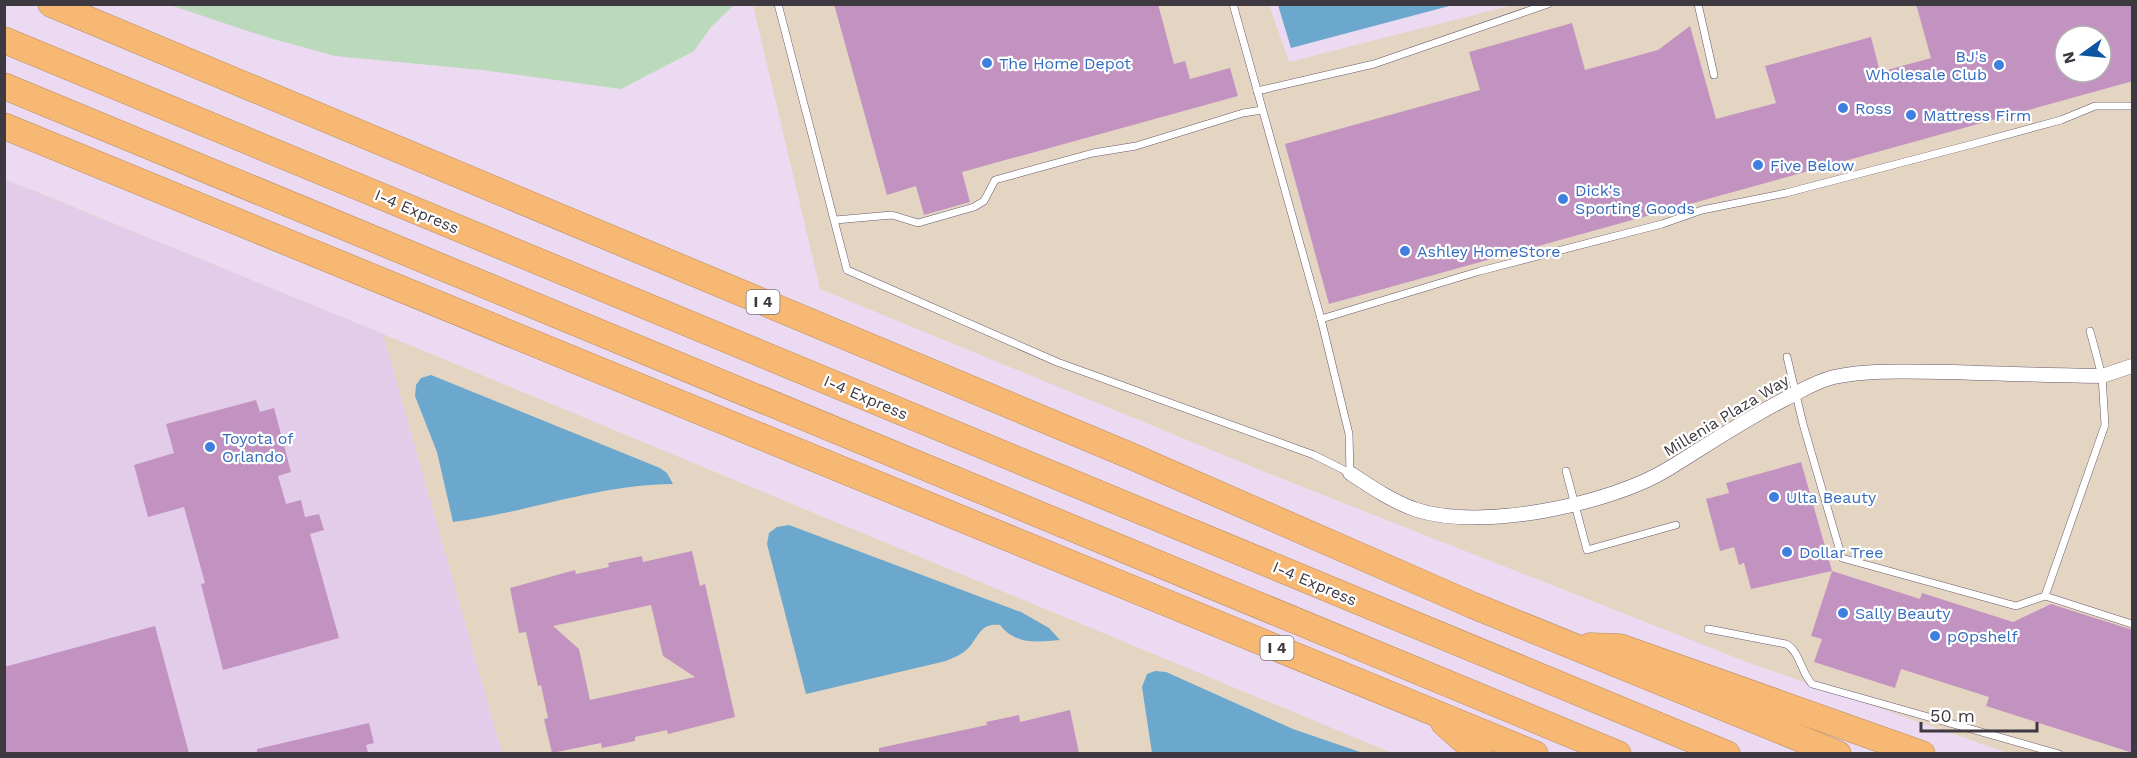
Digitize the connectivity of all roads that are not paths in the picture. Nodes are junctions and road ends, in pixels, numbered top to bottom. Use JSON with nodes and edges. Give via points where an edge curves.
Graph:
{"nodes":[{"id":1,"x":51,"y":4,"type":"edge"},
{"id":2,"x":778,"y":4,"type":"edge"},
{"id":3,"x":1233,"y":4,"type":"edge"},
{"id":4,"x":1548,"y":4,"type":"edge"},
{"id":5,"x":1698,"y":4,"type":"edge"},
{"id":6,"x":4,"y":40,"type":"edge"},
{"id":7,"x":1714,"y":75,"type":"dead end"},
{"id":8,"x":4,"y":86,"type":"edge"},
{"id":9,"x":1257,"y":91,"type":"junction"},
{"id":10,"x":2133,"y":106,"type":"edge"},
{"id":11,"x":1262,"y":110,"type":"junction"},
{"id":12,"x":4,"y":126,"type":"edge"},
{"id":13,"x":835,"y":220,"type":"junction"},
{"id":14,"x":1321,"y":319,"type":"junction"},
{"id":15,"x":2090,"y":331,"type":"dead end"},
{"id":16,"x":1787,"y":357,"type":"dead end"},
{"id":17,"x":2133,"y":366,"type":"edge"},
{"id":18,"x":2102,"y":376,"type":"junction"},
{"id":19,"x":1796,"y":393,"type":"junction"},
{"id":20,"x":1566,"y":471,"type":"dead end"},
{"id":21,"x":1350,"y":473,"type":"junction"},
{"id":22,"x":1575,"y":506,"type":"junction"},
{"id":23,"x":1676,"y":525,"type":"dead end"},
{"id":24,"x":2045,"y":596,"type":"junction"},
{"id":25,"x":2133,"y":624,"type":"edge"},
{"id":26,"x":1708,"y":629,"type":"dead end"},
{"id":27,"x":1571,"y":646,"type":"junction"},
{"id":28,"x":1428,"y":709,"type":"junction"},
{"id":29,"x":1479,"y":753,"type":"edge"},
{"id":30,"x":1535,"y":753,"type":"edge"},
{"id":31,"x":1618,"y":753,"type":"edge"},
{"id":32,"x":1727,"y":753,"type":"edge"},
{"id":33,"x":1838,"y":753,"type":"edge"},
{"id":34,"x":1922,"y":753,"type":"edge"},
{"id":35,"x":2059,"y":753,"type":"edge"}],
"edges":[{"from":1,"to":27,"type":"highway","number":"I 4","via":[[1131,456]]},
{"from":2,"to":13,"type":"lane"},
{"from":3,"to":9,"type":"lane"},
{"from":4,"to":9,"type":"lane","via":[[1374,64]]},
{"from":5,"to":7,"type":"lane"},
{"from":6,"to":32,"type":"highway","name":"I-4 Express"},
{"from":8,"to":31,"type":"highway"},
{"from":9,"to":11,"type":"lane"},
{"from":10,"to":14,"type":"lane","via":[[2095,106],[2061,120],[1786,193],[1702,210]]},
{"from":11,"to":13,"type":"lane","via":[[995,180],[984,201],[974,207],[918,223],[892,215]]},
{"from":11,"to":14,"type":"lane"},
{"from":12,"to":28,"type":"highway","number":"I 4"},
{"from":13,"to":21,"type":"lane","via":[[847,270],[1002,340],[1314,455]]},
{"from":14,"to":21,"type":"lane","via":[[1349,434]]},
{"from":15,"to":18,"type":"lane"},
{"from":16,"to":19,"type":"lane"},
{"from":17,"to":18,"type":"street","name":"Millenia Plaza Way"},
{"from":18,"to":19,"type":"street","name":"Millenia Plaza Way","via":[[1880,371],[1833,377]]},
{"from":18,"to":24,"type":"lane","via":[[2105,424]]},
{"from":19,"to":22,"type":"street","name":"Millenia Plaza Way","via":[[1664,471]]},
{"from":19,"to":24,"type":"lane","via":[[1842,558],[2016,606]]},
{"from":20,"to":22,"type":"lane"},
{"from":21,"to":22,"type":"street","name":"Millenia Plaza Way","via":[[1385,496],[1419,511],[1470,517]]},
{"from":22,"to":23,"type":"lane","via":[[1587,550]]},
{"from":24,"to":25,"type":"lane"},
{"from":26,"to":35,"type":"lane","via":[[1792,647],[1812,684]]},
{"from":27,"to":33,"type":"highway","number":"I 4"},
{"from":27,"to":34,"type":"highway","via":[[1620,647]]},
{"from":28,"to":29,"type":"highway"},
{"from":28,"to":30,"type":"highway","number":"I 4"}]}
